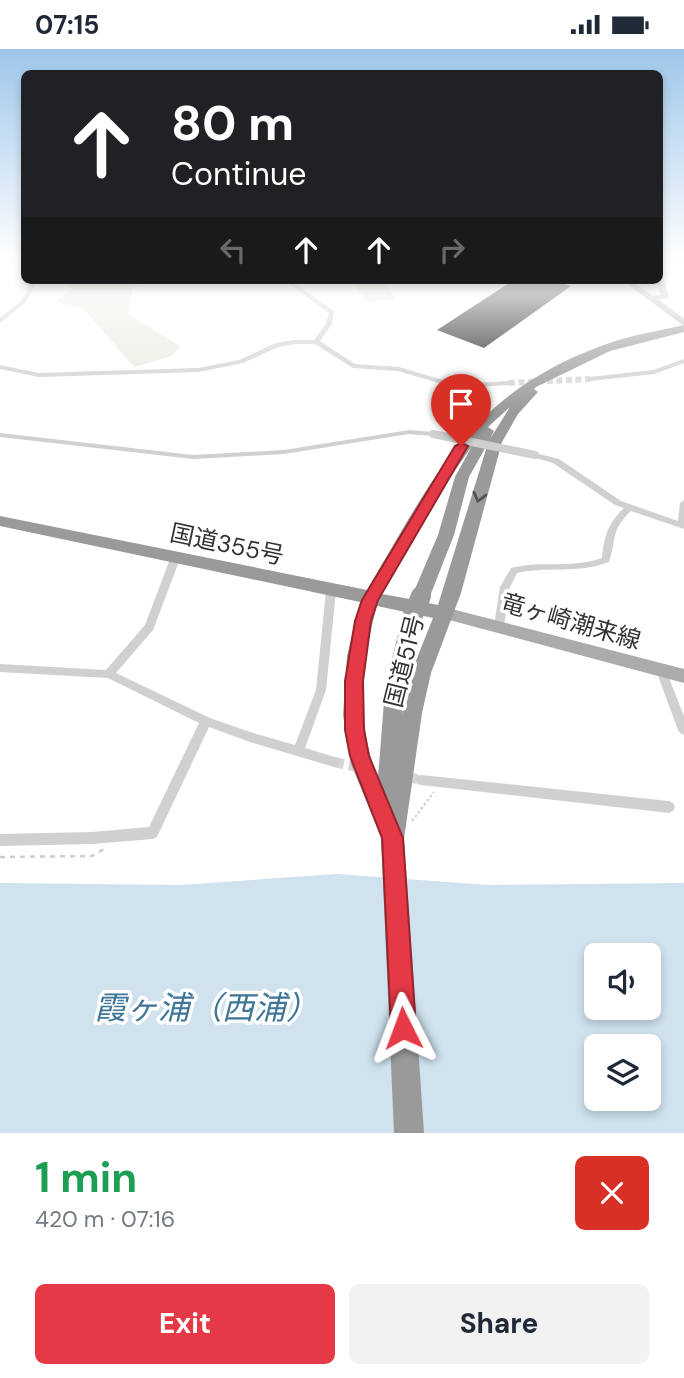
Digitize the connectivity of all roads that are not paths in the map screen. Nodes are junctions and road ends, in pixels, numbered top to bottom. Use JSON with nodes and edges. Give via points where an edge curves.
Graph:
{"nodes":[{"id":1,"x":331,"y":312,"type":"edge"},
{"id":2,"x":667,"y":312,"type":"edge"},
{"id":3,"x":684,"y":326,"type":"edge"},
{"id":4,"x":316,"y":342,"type":"junction"},
{"id":5,"x":684,"y":361,"type":"edge"},
{"id":6,"x":569,"y":364,"type":"junction"},
{"id":7,"x":0,"y":367,"type":"edge"},
{"id":8,"x":590,"y":379,"type":"tunnel mouth"},
{"id":9,"x":509,"y":383,"type":"tunnel mouth"},
{"id":10,"x":0,"y":435,"type":"edge"},
{"id":11,"x":684,"y":503,"type":"edge"},
{"id":12,"x":629,"y":508,"type":"junction"},
{"id":13,"x":0,"y":521,"type":"edge"},
{"id":14,"x":683,"y":525,"type":"edge"},
{"id":15,"x":175,"y":559,"type":"junction"},
{"id":16,"x":331,"y":591,"type":"junction"},
{"id":17,"x":370,"y":600,"type":"junction"},
{"id":18,"x":444,"y":613,"type":"junction"},
{"id":19,"x":499,"y":626,"type":"junction"},
{"id":20,"x":0,"y":668,"type":"edge"},
{"id":21,"x":662,"y":673,"type":"junction"},
{"id":22,"x":109,"y":674,"type":"junction"},
{"id":23,"x":684,"y":676,"type":"edge"},
{"id":24,"x":206,"y":721,"type":"junction"},
{"id":25,"x":684,"y":730,"type":"edge"},
{"id":26,"x":299,"y":750,"type":"junction"},
{"id":27,"x":334,"y":762,"type":"tunnel mouth"},
{"id":28,"x":421,"y":780,"type":"tunnel mouth"},
{"id":29,"x":669,"y":807,"type":"dead end"},
{"id":30,"x":0,"y":840,"type":"edge"},
{"id":31,"x":393,"y":842,"type":"junction"},
{"id":32,"x":409,"y":1133,"type":"edge"}],
"edges":[{"from":1,"to":4,"type":"street"},
{"from":2,"to":3,"type":"street"},
{"from":3,"to":6,"type":"highway","name":"国道51号","via":[[606,348]]},
{"from":4,"to":7,"type":"street","via":[[285,342],[241,362],[181,371],[39,375]]},
{"from":4,"to":9,"type":"street","via":[[353,366],[399,369],[456,386]]},
{"from":5,"to":8,"type":"street","via":[[654,372]]},
{"from":6,"to":17,"type":"highway","via":[[507,400],[461,446]]},
{"from":6,"to":18,"type":"highway","one_way":true,"via":[[521,402],[495,442]]},
{"from":6,"to":31,"type":"highway","name":"国道51号","bridge":true,"via":[[521,395],[498,417],[480,440],[462,477],[446,535],[410,622],[397,673],[390,723]]},
{"from":10,"to":12,"type":"street","bridge":true,"via":[[193,457],[284,452],[409,432],[433,434],[556,461]]},
{"from":11,"to":14,"type":"street"},
{"from":12,"to":14,"type":"street"},
{"from":12,"to":19,"type":"street","via":[[609,529],[606,559],[581,566],[514,570],[505,587]]},
{"from":13,"to":15,"type":"highway","name":"国道355号"},
{"from":15,"to":16,"type":"highway","name":"国道355号"},
{"from":15,"to":22,"type":"street","via":[[149,627]]},
{"from":16,"to":17,"type":"highway","name":"国道355号"},
{"from":16,"to":26,"type":"street","via":[[321,690]]},
{"from":17,"to":18,"type":"highway","name":"国道355号"},
{"from":17,"to":31,"type":"highway","via":[[354,681],[354,730],[359,756]]},
{"from":18,"to":19,"type":"main road","name":"竜ヶ崎潮来線"},
{"from":18,"to":31,"type":"highway","via":[[421,673],[412,713]]},
{"from":19,"to":21,"type":"main road","name":"竜ヶ崎潮来線"},
{"from":20,"to":22,"type":"street"},
{"from":21,"to":23,"type":"main road","name":"竜ヶ崎潮来線"},
{"from":21,"to":25,"type":"street"},
{"from":22,"to":24,"type":"street"},
{"from":24,"to":26,"type":"street"},
{"from":24,"to":30,"type":"street","via":[[153,833]]},
{"from":26,"to":27,"type":"street"},
{"from":28,"to":29,"type":"street"},
{"from":31,"to":32,"type":"highway","name":"国道51号"}]}
